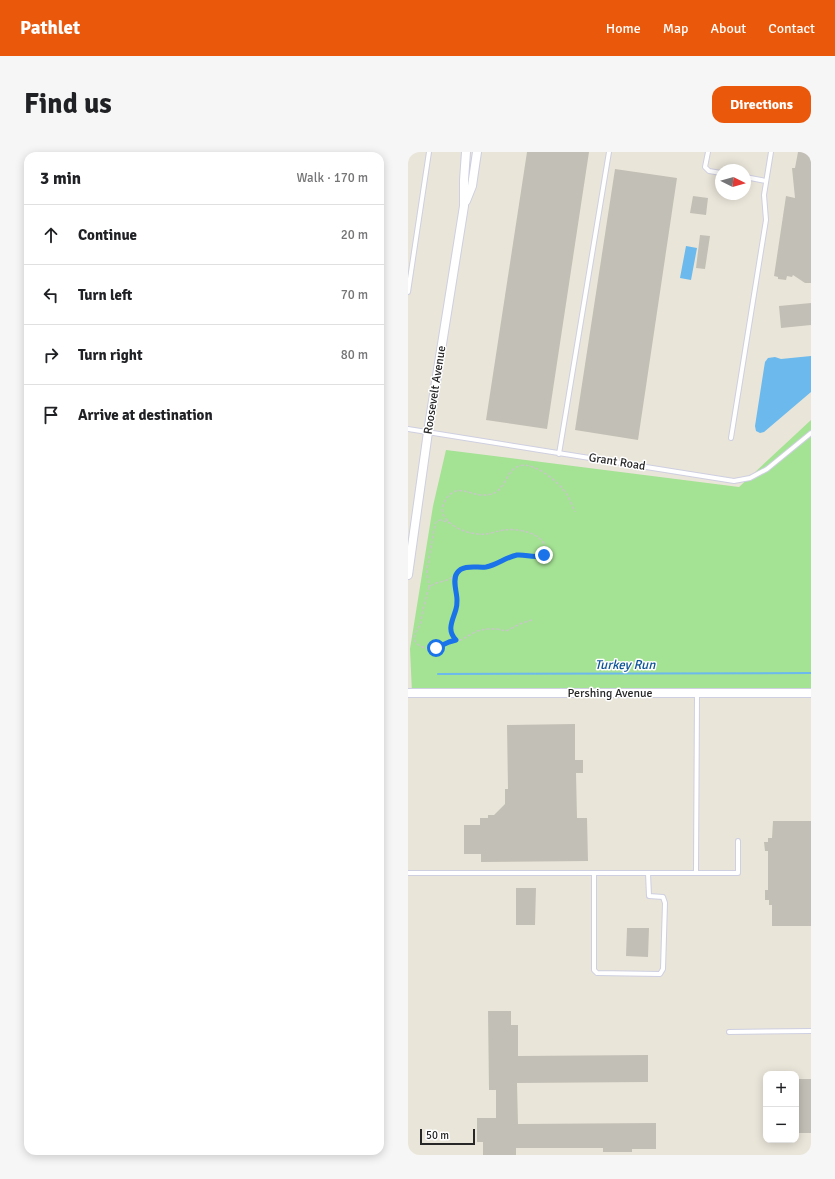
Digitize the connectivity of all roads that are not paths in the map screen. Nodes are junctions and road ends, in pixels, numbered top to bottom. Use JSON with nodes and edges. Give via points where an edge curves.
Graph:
{"nodes":[{"id":1,"x":429,"y":152,"type":"edge"},
{"id":2,"x":466,"y":152,"type":"edge"},
{"id":3,"x":478,"y":152,"type":"edge"},
{"id":4,"x":609,"y":152,"type":"edge"},
{"id":5,"x":708,"y":152,"type":"edge"},
{"id":6,"x":771,"y":152,"type":"edge"},
{"id":7,"x":715,"y":172,"type":"edge"},
{"id":8,"x":751,"y":178,"type":"edge"},
{"id":9,"x":766,"y":181,"type":"junction"},
{"id":10,"x":464,"y":206,"type":"junction"},
{"id":11,"x":408,"y":292,"type":"edge"},
{"id":12,"x":408,"y":429,"type":"edge"},
{"id":13,"x":428,"y":432,"type":"junction"},
{"id":14,"x":811,"y":433,"type":"edge"},
{"id":15,"x":731,"y":438,"type":"dead end"},
{"id":16,"x":560,"y":454,"type":"junction"},
{"id":17,"x":408,"y":575,"type":"edge"},
{"id":18,"x":408,"y":693,"type":"edge"},
{"id":19,"x":697,"y":693,"type":"junction"},
{"id":20,"x":811,"y":693,"type":"edge"},
{"id":21,"x":738,"y":841,"type":"dead end"},
{"id":22,"x":408,"y":873,"type":"edge"},
{"id":23,"x":594,"y":873,"type":"junction"},
{"id":24,"x":648,"y":873,"type":"junction"},
{"id":25,"x":696,"y":873,"type":"junction"},
{"id":26,"x":811,"y":1031,"type":"edge"},
{"id":27,"x":729,"y":1032,"type":"dead end"}],
"edges":[{"from":1,"to":11,"type":"lane"},
{"from":2,"to":10,"type":"street","name":"Roosevelt Avenue"},
{"from":3,"to":10,"type":"street","name":"Roosevelt Avenue","via":[[472,186]]},
{"from":4,"to":16,"type":"lane"},
{"from":5,"to":7,"type":"lane","via":[[705,167]]},
{"from":6,"to":9,"type":"lane"},
{"from":8,"to":9,"type":"lane"},
{"from":9,"to":15,"type":"lane","via":[[766,220]]},
{"from":10,"to":13,"type":"street","name":"Roosevelt Avenue"},
{"from":12,"to":13,"type":"lane","name":"Grant Road"},
{"from":13,"to":16,"type":"lane","name":"Grant Road"},
{"from":13,"to":17,"type":"street","name":"Roosevelt Avenue"},
{"from":14,"to":16,"type":"lane","name":"Grant Road","via":[[767,469],[750,478],[734,481]]},
{"from":18,"to":19,"type":"street","name":"Pershing Avenue"},
{"from":19,"to":20,"type":"street","name":"Pershing Avenue"},
{"from":19,"to":25,"type":"lane"},
{"from":21,"to":25,"type":"lane","via":[[738,873]]},
{"from":22,"to":23,"type":"lane"},
{"from":23,"to":24,"type":"lane"},
{"from":23,"to":24,"type":"lane","via":[[594,970],[597,973],[660,974],[663,969],[665,903],[663,897],[649,896]]},
{"from":24,"to":25,"type":"lane"},
{"from":26,"to":27,"type":"lane"}]}
